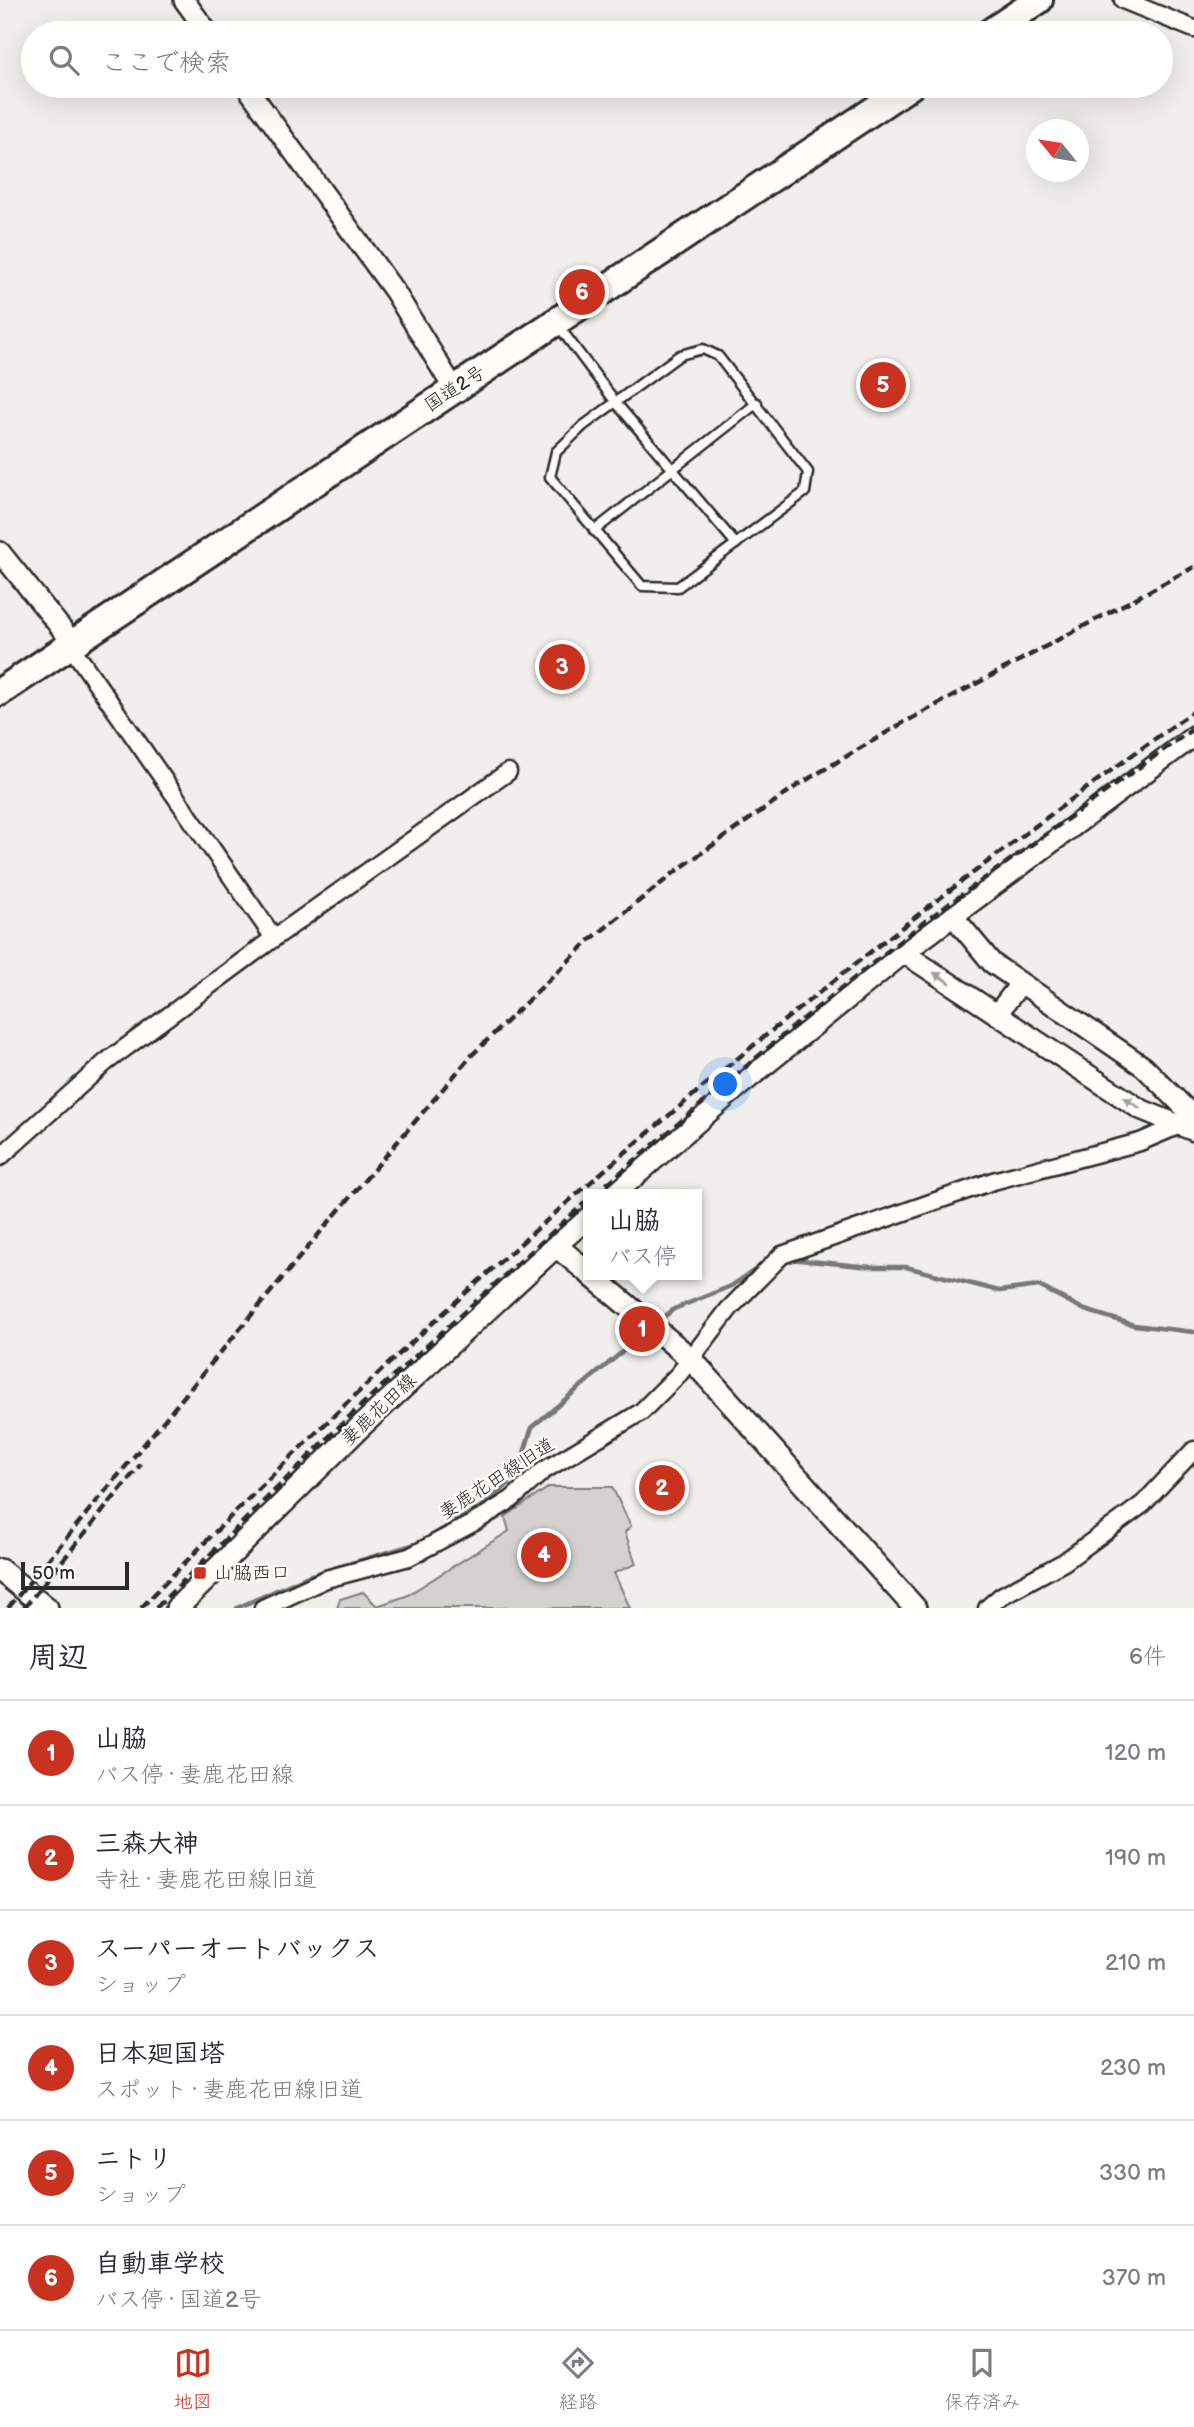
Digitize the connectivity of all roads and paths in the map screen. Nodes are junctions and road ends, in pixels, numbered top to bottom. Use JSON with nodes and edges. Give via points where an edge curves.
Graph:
{"nodes":[{"id":1,"x":184,"y":0,"type":"edge"},
{"id":2,"x":1039,"y":0,"type":"edge"},
{"id":3,"x":1124,"y":0,"type":"edge"},
{"id":4,"x":199,"y":21,"type":"edge"},
{"id":5,"x":1007,"y":21,"type":"edge"},
{"id":6,"x":1194,"y":29,"type":"edge"},
{"id":7,"x":255,"y":98,"type":"edge"},
{"id":8,"x":892,"y":98,"type":"edge"},
{"id":9,"x":556,"y":322,"type":"junction"},
{"id":10,"x":454,"y":389,"type":"junction"},
{"id":11,"x":617,"y":404,"type":"junction"},
{"id":12,"x":757,"y":404,"type":"junction"},
{"id":13,"x":672,"y":468,"type":"junction"},
{"id":14,"x":594,"y":531,"type":"junction"},
{"id":15,"x":736,"y":544,"type":"junction"},
{"id":16,"x":0,"y":552,"type":"edge"},
{"id":17,"x":71,"y":644,"type":"junction"},
{"id":18,"x":0,"y":692,"type":"edge"},
{"id":19,"x":1194,"y":736,"type":"edge"},
{"id":20,"x":508,"y":772,"type":"dead end"},
{"id":21,"x":953,"y":916,"type":"junction"},
{"id":22,"x":274,"y":938,"type":"junction"},
{"id":23,"x":904,"y":953,"type":"junction"},
{"id":24,"x":1020,"y":984,"type":"junction"},
{"id":25,"x":997,"y":1014,"type":"junction"},
{"id":26,"x":1189,"y":1124,"type":"edge"},
{"id":27,"x":0,"y":1157,"type":"edge"},
{"id":28,"x":621,"y":1189,"type":"edge"},
{"id":29,"x":583,"y":1222,"type":"edge"},
{"id":30,"x":556,"y":1245,"type":"junction"},
{"id":31,"x":583,"y":1268,"type":"edge"},
{"id":32,"x":597,"y":1280,"type":"edge"},
{"id":33,"x":691,"y":1359,"type":"junction"},
{"id":34,"x":1194,"y":1450,"type":"edge"},
{"id":35,"x":0,"y":1570,"type":"edge"},
{"id":36,"x":47,"y":1608,"type":"edge"},
{"id":37,"x":177,"y":1608,"type":"edge"},
{"id":38,"x":263,"y":1608,"type":"edge"},
{"id":39,"x":915,"y":1608,"type":"edge"},
{"id":40,"x":987,"y":1608,"type":"edge"}],
"edges":[{"from":1,"to":4,"type":"street"},
{"from":2,"to":5,"type":"highway"},
{"from":3,"to":6,"type":"street"},
{"from":7,"to":10,"type":"street","via":[[395,292]]},
{"from":8,"to":9,"type":"highway","name":"国道2号"},
{"from":9,"to":10,"type":"highway","name":"国道2号"},
{"from":9,"to":11,"type":"lane"},
{"from":10,"to":17,"type":"highway","name":"国道2号"},
{"from":11,"to":12,"type":"lane","via":[[680,355],[703,349],[718,356]]},
{"from":11,"to":13,"type":"lane"},
{"from":11,"to":14,"type":"lane","via":[[583,426],[556,452],[550,477]]},
{"from":12,"to":13,"type":"lane"},
{"from":12,"to":15,"type":"lane","via":[[808,472],[804,492]]},
{"from":13,"to":14,"type":"lane"},
{"from":13,"to":15,"type":"lane"},
{"from":14,"to":15,"type":"lane","via":[[642,586],[678,587]]},
{"from":16,"to":17,"type":"street"},
{"from":17,"to":18,"type":"highway","name":"国道2号"},
{"from":17,"to":22,"type":"street"},
{"from":19,"to":21,"type":"street"},
{"from":20,"to":22,"type":"street"},
{"from":21,"to":23,"type":"street"},
{"from":21,"to":24,"type":"street","via":[[992,963]]},
{"from":22,"to":27,"type":"street","via":[[106,1062]]},
{"from":25,"to":23,"type":"street","one_way":true},
{"from":23,"to":28,"type":"street"},
{"from":24,"to":25,"type":"street"},
{"from":24,"to":26,"type":"street","via":[[1144,1067]]},
{"from":26,"to":25,"type":"street","one_way":true,"via":[[1140,1109]]},
{"from":26,"to":33,"type":"street","name":"妻鹿花田線旧道","via":[[1140,1142],[993,1181],[782,1255],[729,1309]]},
{"from":29,"to":30,"type":"street"},
{"from":30,"to":31,"type":"main road"},
{"from":30,"to":37,"type":"main road","name":"妻鹿花田線","via":[[360,1427]]},
{"from":32,"to":33,"type":"main road"},
{"from":33,"to":38,"type":"street","name":"妻鹿花田線旧道","via":[[641,1412],[543,1471],[512,1499],[475,1522],[409,1557],[326,1579]]},
{"from":33,"to":39,"type":"main road"},
{"from":34,"to":40,"type":"street","via":[[1143,1504],[1064,1562]]},
{"from":35,"to":36,"type":"main road"}]}
